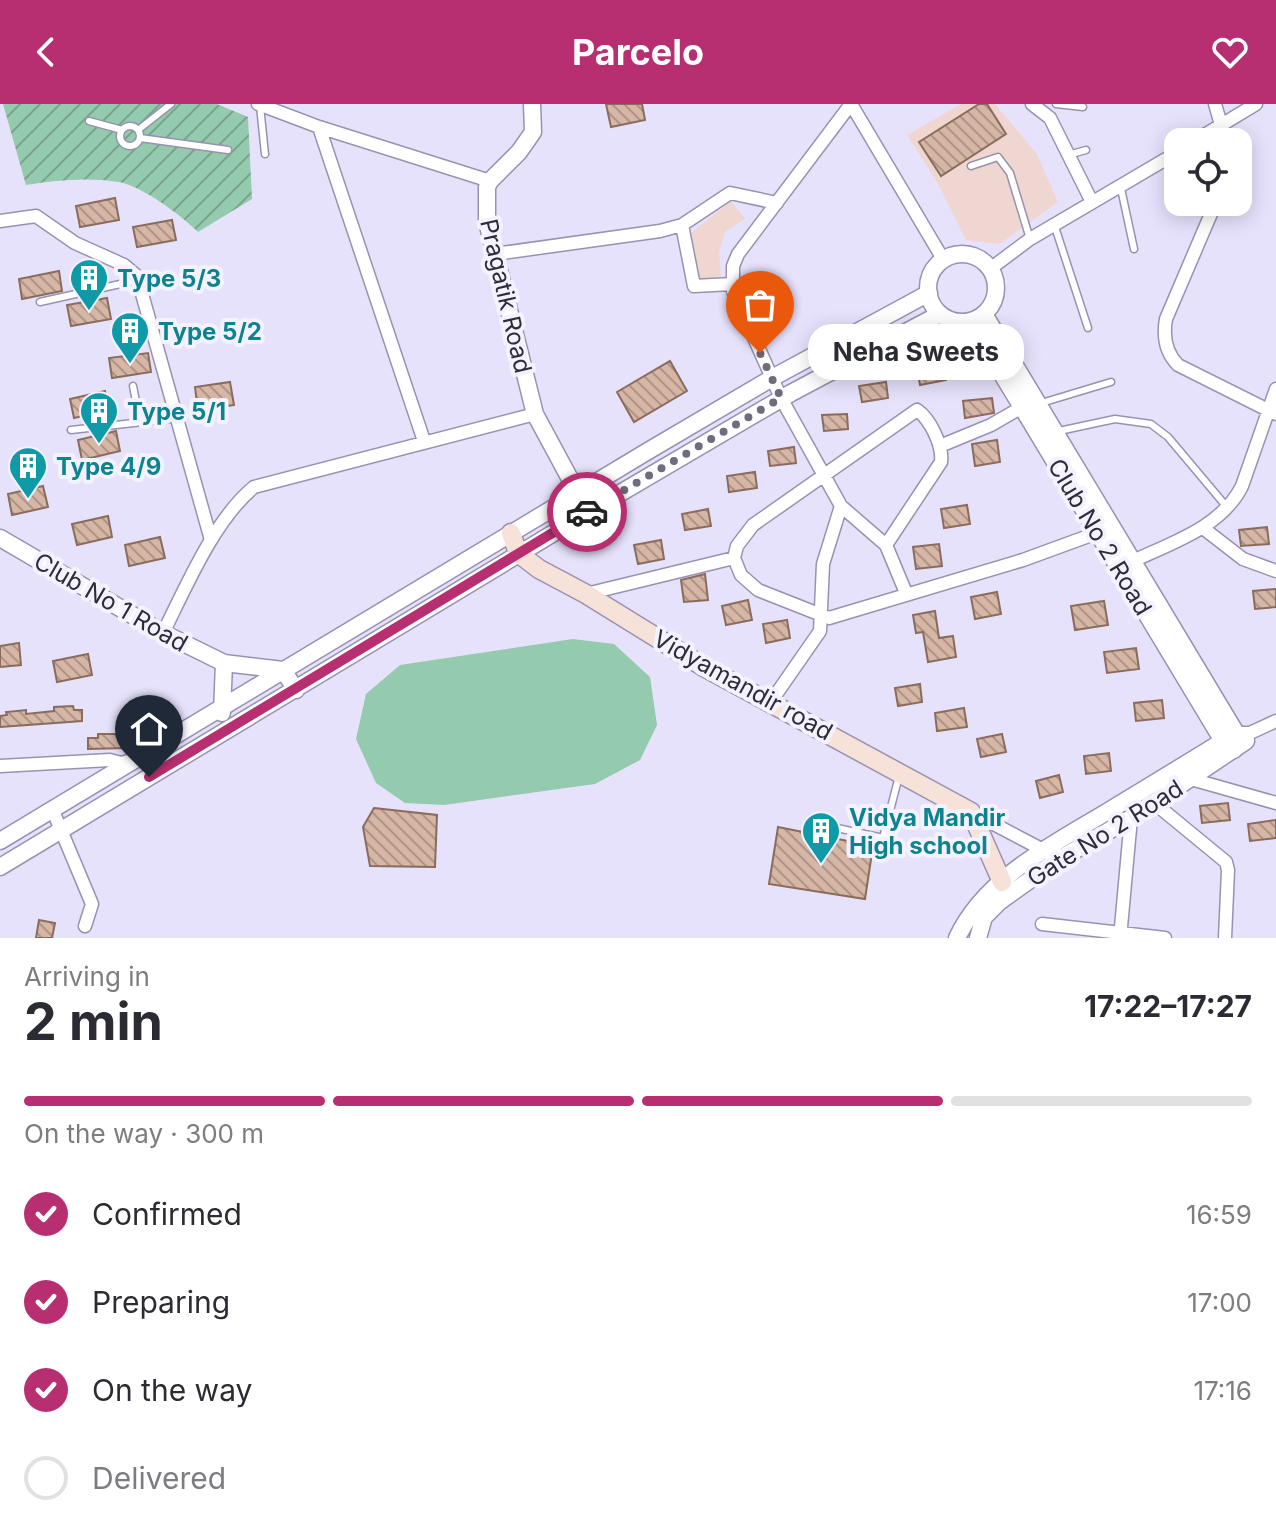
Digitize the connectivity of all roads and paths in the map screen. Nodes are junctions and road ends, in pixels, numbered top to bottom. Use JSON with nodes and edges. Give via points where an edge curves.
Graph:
{"nodes":[{"id":1,"x":171,"y":104,"type":"edge"},
{"id":2,"x":259,"y":104,"type":"edge"},
{"id":3,"x":532,"y":104,"type":"edge"},
{"id":4,"x":851,"y":104,"type":"edge"},
{"id":5,"x":1032,"y":104,"type":"edge"},
{"id":6,"x":1215,"y":104,"type":"edge"},
{"id":7,"x":1256,"y":104,"type":"edge"},
{"id":8,"x":1052,"y":107,"type":"edge"},
{"id":9,"x":1083,"y":107,"type":"dead end"},
{"id":10,"x":89,"y":121,"type":"dead end"},
{"id":11,"x":1222,"y":124,"type":"junction"},
{"id":12,"x":319,"y":127,"type":"junction"},
{"id":13,"x":1216,"y":128,"type":"edge"},
{"id":14,"x":1223,"y":128,"type":"edge"},
{"id":15,"x":122,"y":130,"type":"junction"},
{"id":16,"x":139,"y":134,"type":"junction"},
{"id":17,"x":228,"y":150,"type":"dead end"},
{"id":18,"x":1086,"y":150,"type":"dead end"},
{"id":19,"x":265,"y":154,"type":"dead end"},
{"id":20,"x":1068,"y":155,"type":"junction"},
{"id":21,"x":1164,"y":160,"type":"edge"},
{"id":22,"x":971,"y":166,"type":"dead end"},
{"id":23,"x":490,"y":181,"type":"junction"},
{"id":24,"x":1120,"y":184,"type":"junction"},
{"id":25,"x":1092,"y":202,"type":"junction"},
{"id":26,"x":777,"y":203,"type":"junction"},
{"id":27,"x":1210,"y":216,"type":"edge"},
{"id":28,"x":0,"y":221,"type":"edge"},
{"id":29,"x":682,"y":225,"type":"junction"},
{"id":30,"x":1055,"y":227,"type":"junction"},
{"id":31,"x":1030,"y":239,"type":"junction"},
{"id":32,"x":1134,"y":249,"type":"dead end"},
{"id":33,"x":495,"y":254,"type":"junction"},
{"id":34,"x":943,"y":259,"type":"junction"},
{"id":35,"x":990,"y":269,"type":"junction"},
{"id":36,"x":139,"y":280,"type":"junction"},
{"id":37,"x":732,"y":284,"type":"junction"},
{"id":38,"x":929,"y":293,"type":"junction"},
{"id":39,"x":40,"y":302,"type":"dead end"},
{"id":40,"x":940,"y":314,"type":"junction"},
{"id":41,"x":977,"y":318,"type":"junction"},
{"id":42,"x":1088,"y":328,"type":"dead end"},
{"id":43,"x":772,"y":378,"type":"junction"},
{"id":44,"x":1111,"y":382,"type":"dead end"},
{"id":45,"x":133,"y":386,"type":"dead end"},
{"id":46,"x":1276,"y":389,"type":"edge"},
{"id":47,"x":781,"y":398,"type":"junction"},
{"id":48,"x":1030,"y":406,"type":"junction"},
{"id":49,"x":1272,"y":413,"type":"edge"},
{"id":50,"x":535,"y":414,"type":"junction"},
{"id":51,"x":178,"y":418,"type":"junction"},
{"id":52,"x":140,"y":422,"type":"junction"},
{"id":53,"x":71,"y":430,"type":"dead end"},
{"id":54,"x":1055,"y":432,"type":"junction"},
{"id":55,"x":424,"y":441,"type":"junction"},
{"id":56,"x":940,"y":446,"type":"junction"},
{"id":57,"x":825,"y":475,"type":"junction"},
{"id":58,"x":580,"y":492,"type":"junction"},
{"id":59,"x":841,"y":506,"type":"junction"},
{"id":60,"x":1226,"y":506,"type":"junction"},
{"id":61,"x":590,"y":510,"type":"junction"},
{"id":62,"x":534,"y":519,"type":"junction"},
{"id":63,"x":1203,"y":528,"type":"junction"},
{"id":64,"x":1104,"y":530,"type":"junction"},
{"id":65,"x":511,"y":533,"type":"junction"},
{"id":66,"x":542,"y":539,"type":"junction"},
{"id":67,"x":1,"y":540,"type":"edge"},
{"id":68,"x":211,"y":540,"type":"junction"},
{"id":69,"x":886,"y":545,"type":"junction"},
{"id":70,"x":486,"y":547,"type":"junction"},
{"id":71,"x":518,"y":553,"type":"junction"},
{"id":72,"x":734,"y":558,"type":"junction"},
{"id":73,"x":1133,"y":561,"type":"junction"},
{"id":74,"x":493,"y":569,"type":"junction"},
{"id":75,"x":1276,"y":571,"type":"edge"},
{"id":76,"x":906,"y":593,"type":"junction"},
{"id":77,"x":586,"y":594,"type":"junction"},
{"id":78,"x":822,"y":617,"type":"junction"},
{"id":79,"x":163,"y":633,"type":"junction"},
{"id":80,"x":224,"y":663,"type":"junction"},
{"id":81,"x":283,"y":670,"type":"junction"},
{"id":82,"x":296,"y":690,"type":"junction"},
{"id":83,"x":770,"y":703,"type":"junction"},
{"id":84,"x":222,"y":707,"type":"junction"},
{"id":85,"x":1276,"y":721,"type":"edge"},
{"id":86,"x":223,"y":733,"type":"junction"},
{"id":87,"x":1238,"y":739,"type":"junction"},
{"id":88,"x":139,"y":758,"type":"junction"},
{"id":89,"x":0,"y":766,"type":"edge"},
{"id":90,"x":900,"y":772,"type":"junction"},
{"id":91,"x":1191,"y":779,"type":"junction"},
{"id":92,"x":1153,"y":802,"type":"junction"},
{"id":93,"x":1276,"y":803,"type":"edge"},
{"id":94,"x":53,"y":811,"type":"junction"},
{"id":95,"x":971,"y":812,"type":"junction"},
{"id":96,"x":1131,"y":818,"type":"junction"},
{"id":97,"x":828,"y":826,"type":"dead end"},
{"id":98,"x":60,"y":830,"type":"junction"},
{"id":99,"x":0,"y":841,"type":"edge"},
{"id":100,"x":1043,"y":851,"type":"junction"},
{"id":101,"x":1062,"y":857,"type":"junction"},
{"id":102,"x":0,"y":867,"type":"edge"},
{"id":103,"x":1007,"y":887,"type":"junction"},
{"id":104,"x":1042,"y":924,"type":"dead end"},
{"id":105,"x":85,"y":926,"type":"dead end"},
{"id":106,"x":1120,"y":936,"type":"edge"},
{"id":107,"x":957,"y":938,"type":"edge"},
{"id":108,"x":978,"y":938,"type":"edge"},
{"id":109,"x":1165,"y":938,"type":"edge"},
{"id":110,"x":1225,"y":938,"type":"edge"}],
"edges":[{"from":1,"to":16,"type":"lane"},
{"from":2,"to":12,"type":"street"},
{"from":2,"to":19,"type":"lane"},
{"from":3,"to":23,"type":"street","via":[[533,132]]},
{"from":4,"to":26,"type":"street"},
{"from":4,"to":34,"type":"street"},
{"from":5,"to":8,"type":"street"},
{"from":6,"to":11,"type":"street"},
{"from":7,"to":11,"type":"street"},
{"from":8,"to":9,"type":"lane"},
{"from":8,"to":20,"type":"street"},
{"from":10,"to":15,"type":"lane"},
{"from":11,"to":13,"type":"street"},
{"from":11,"to":14,"type":"street"},
{"from":12,"to":23,"type":"street"},
{"from":12,"to":55,"type":"street"},
{"from":15,"to":16,"type":"lane","via":[[128,127]]},
{"from":15,"to":16,"type":"lane","via":[[120,140],[130,147],[137,144]]},
{"from":16,"to":17,"type":"lane"},
{"from":18,"to":20,"type":"lane"},
{"from":20,"to":25,"type":"street"},
{"from":21,"to":24,"type":"street"},
{"from":22,"to":31,"type":"lane","via":[[998,157],[1010,173]]},
{"from":23,"to":33,"type":"street","name":"Pragatik Road","via":[[487,222]]},
{"from":24,"to":25,"type":"street"},
{"from":24,"to":32,"type":"lane"},
{"from":25,"to":30,"type":"street"},
{"from":26,"to":29,"type":"street","via":[[730,193]]},
{"from":26,"to":37,"type":"street","via":[[738,254]]},
{"from":27,"to":49,"type":"street","via":[[1166,319],[1168,351],[1178,365]]},
{"from":28,"to":36,"type":"street","via":[[36,216],[75,243],[124,265]]},
{"from":29,"to":33,"type":"street"},
{"from":29,"to":37,"type":"street","via":[[694,286]]},
{"from":30,"to":31,"type":"street"},
{"from":30,"to":42,"type":"lane"},
{"from":31,"to":35,"type":"street"},
{"from":33,"to":50,"type":"street","name":"Pragatik Road"},
{"from":34,"to":35,"type":"street","via":[[969,254]]},
{"from":34,"to":38,"type":"street","via":[[931,272]]},
{"from":35,"to":41,"type":"street","via":[[995,295]]},
{"from":36,"to":39,"type":"lane"},
{"from":36,"to":51,"type":"street"},
{"from":37,"to":43,"type":"street"},
{"from":38,"to":40,"type":"street"},
{"from":38,"to":43,"type":"street"},
{"from":40,"to":41,"type":"street","via":[[950,320]]},
{"from":40,"to":47,"type":"street"},
{"from":41,"to":48,"type":"street","name":"Club No 2 Road"},
{"from":43,"to":47,"type":"street"},
{"from":43,"to":58,"type":"street"},
{"from":44,"to":48,"type":"lane"},
{"from":45,"to":52,"type":"lane"},
{"from":46,"to":49,"type":"street"},
{"from":47,"to":57,"type":"street"},
{"from":47,"to":61,"type":"street"},
{"from":48,"to":54,"type":"street","name":"Club No 2 Road"},
{"from":48,"to":56,"type":"street"},
{"from":48,"to":64,"type":"street","name":"Club No 2 Road"},
{"from":49,"to":60,"type":"street","via":[[1242,486]]},
{"from":50,"to":55,"type":"street"},
{"from":50,"to":58,"type":"street","name":"Pragatik Road"},
{"from":51,"to":52,"type":"lane"},
{"from":51,"to":68,"type":"street"},
{"from":52,"to":53,"type":"lane"},
{"from":54,"to":60,"type":"lane","via":[[1115,419],[1151,424]]},
{"from":54,"to":64,"type":"street","name":"Club No 2 Road"},
{"from":55,"to":68,"type":"street","via":[[254,487]]},
{"from":56,"to":57,"type":"street","via":[[917,410]]},
{"from":56,"to":69,"type":"street","via":[[938,470]]},
{"from":57,"to":59,"type":"street"},
{"from":57,"to":72,"type":"street","via":[[753,525]]},
{"from":58,"to":61,"type":"street","name":"Pragatik Road"},
{"from":58,"to":62,"type":"street"},
{"from":59,"to":69,"type":"street"},
{"from":59,"to":78,"type":"street","via":[[823,564]]},
{"from":60,"to":63,"type":"street"},
{"from":61,"to":66,"type":"street"},
{"from":62,"to":65,"type":"street"},
{"from":62,"to":66,"type":"street"},
{"from":63,"to":73,"type":"street"},
{"from":63,"to":75,"type":"street","via":[[1243,559]]},
{"from":64,"to":73,"type":"street","name":"Club No 2 Road"},
{"from":64,"to":76,"type":"street","via":[[1023,560]]},
{"from":64,"to":87,"type":"street","name":"Club No 2 Road"},
{"from":65,"to":70,"type":"street"},
{"from":65,"to":71,"type":"main road"},
{"from":66,"to":71,"type":"street"},
{"from":67,"to":79,"type":"street","name":"Club No 1 Road"},
{"from":68,"to":79,"type":"street"},
{"from":69,"to":76,"type":"street"},
{"from":70,"to":74,"type":"street"},
{"from":70,"to":81,"type":"street"},
{"from":71,"to":74,"type":"street"},
{"from":71,"to":77,"type":"main road","name":"Vidyamandir road"},
{"from":72,"to":77,"type":"street"},
{"from":72,"to":78,"type":"street","via":[[741,575],[758,590]]},
{"from":73,"to":87,"type":"street","name":"Club No 2 Road"},
{"from":74,"to":82,"type":"street"},
{"from":76,"to":78,"type":"street"},
{"from":77,"to":83,"type":"main road","name":"Vidyamandir road"},
{"from":78,"to":83,"type":"street","via":[[817,638]]},
{"from":79,"to":80,"type":"street","name":"Club No 1 Road"},
{"from":80,"to":81,"type":"street","name":"Club No 1 Road"},
{"from":80,"to":84,"type":"street"},
{"from":81,"to":82,"type":"street"},
{"from":81,"to":84,"type":"street"},
{"from":82,"to":86,"type":"street"},
{"from":83,"to":90,"type":"main road","name":"Vidyamandir road"},
{"from":84,"to":86,"type":"street"},
{"from":84,"to":88,"type":"street"},
{"from":85,"to":87,"type":"street"},
{"from":86,"to":98,"type":"street"},
{"from":87,"to":91,"type":"street","name":"Gate No 2 Road"},
{"from":87,"to":100,"type":"street","name":"Gate No 2 Road"},
{"from":88,"to":89,"type":"street"},
{"from":88,"to":94,"type":"street"},
{"from":90,"to":95,"type":"main road","name":"Vidyamandir road"},
{"from":90,"to":97,"type":"lane","via":[[883,838]]},
{"from":91,"to":92,"type":"street","name":"Gate No 2 Road"},
{"from":91,"to":93,"type":"street"},
{"from":92,"to":96,"type":"street","name":"Gate No 2 Road"},
{"from":92,"to":110,"type":"street","via":[[1226,862]]},
{"from":94,"to":98,"type":"street"},
{"from":94,"to":99,"type":"street"},
{"from":95,"to":100,"type":"street"},
{"from":95,"to":103,"type":"main road"},
{"from":96,"to":101,"type":"street","name":"Gate No 2 Road"},
{"from":96,"to":106,"type":"street"},
{"from":98,"to":102,"type":"street"},
{"from":98,"to":105,"type":"street","via":[[92,904]]},
{"from":100,"to":101,"type":"street"},
{"from":100,"to":103,"type":"street","name":"Gate No 2 Road"},
{"from":101,"to":103,"type":"street","name":"Gate No 2 Road"},
{"from":103,"to":107,"type":"street","name":"Gate No 2 Road","via":[[965,920]]},
{"from":103,"to":108,"type":"street","name":"Gate No 2 Road","via":[[984,917]]},
{"from":104,"to":106,"type":"street"},
{"from":106,"to":109,"type":"street"}]}
